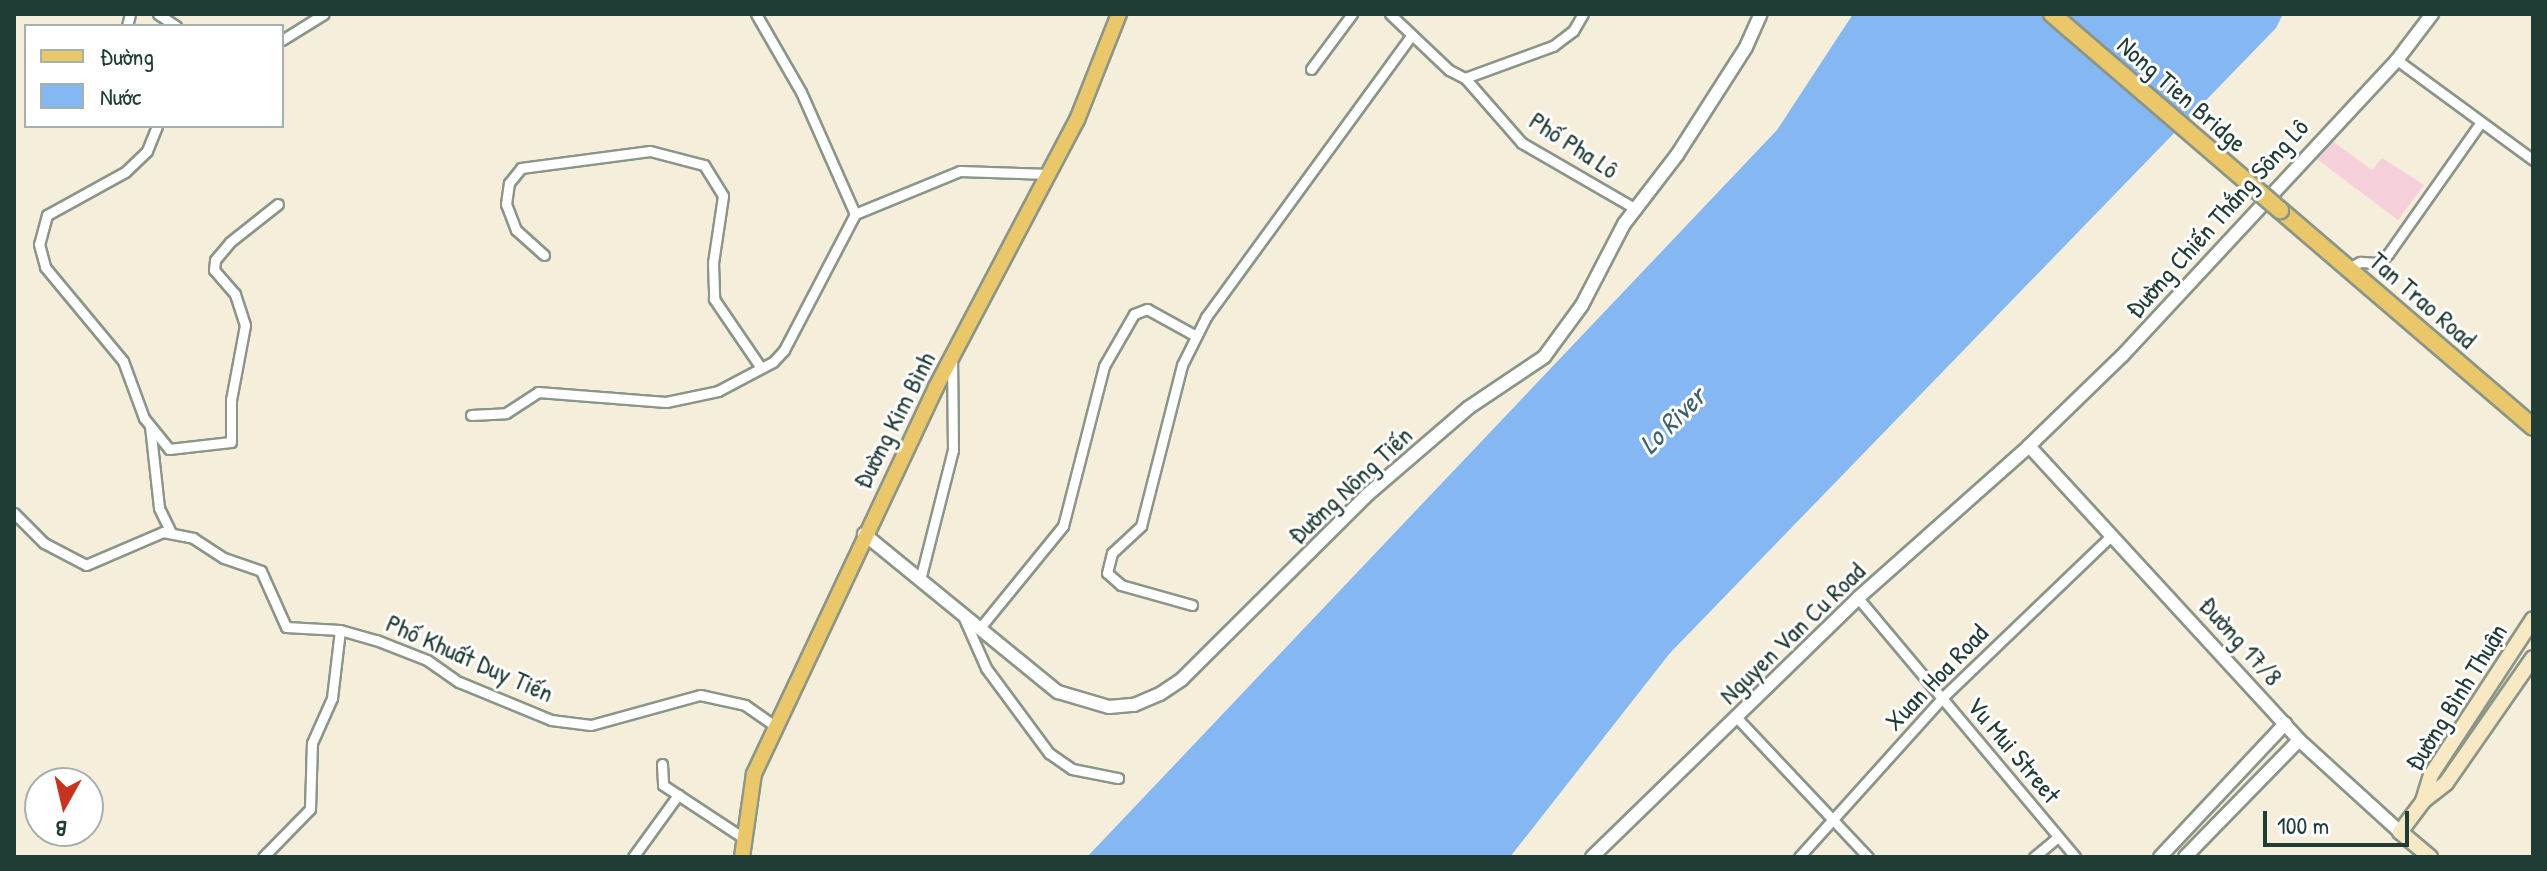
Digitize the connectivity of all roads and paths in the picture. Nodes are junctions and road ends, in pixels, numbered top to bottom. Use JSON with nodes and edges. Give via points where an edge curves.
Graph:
{"nodes":[{"id":1,"x":324,"y":14,"type":"edge"},
{"id":2,"x":756,"y":14,"type":"edge"},
{"id":3,"x":1119,"y":14,"type":"edge"},
{"id":4,"x":1352,"y":14,"type":"edge"},
{"id":5,"x":1390,"y":14,"type":"edge"},
{"id":6,"x":1583,"y":14,"type":"edge"},
{"id":7,"x":1761,"y":14,"type":"edge"},
{"id":8,"x":2052,"y":14,"type":"edge"},
{"id":9,"x":2432,"y":14,"type":"edge"},
{"id":10,"x":1410,"y":37,"type":"junction"},
{"id":11,"x":284,"y":39,"type":"edge"},
{"id":12,"x":2397,"y":60,"type":"junction"},
{"id":13,"x":1311,"y":69,"type":"dead end"},
{"id":14,"x":1465,"y":78,"type":"junction"},
{"id":15,"x":2481,"y":122,"type":"junction"},
{"id":16,"x":156,"y":128,"type":"edge"},
{"id":17,"x":2533,"y":160,"type":"edge"},
{"id":18,"x":1049,"y":174,"type":"junction"},
{"id":19,"x":278,"y":204,"type":"dead end"},
{"id":20,"x":1636,"y":209,"type":"junction"},
{"id":21,"x":2280,"y":210,"type":"joint"},
{"id":22,"x":855,"y":214,"type":"junction"},
{"id":23,"x":544,"y":255,"type":"dead end"},
{"id":24,"x":2349,"y":268,"type":"junction"},
{"id":25,"x":1196,"y":336,"type":"junction"},
{"id":26,"x":951,"y":358,"type":"junction"},
{"id":27,"x":761,"y":368,"type":"junction"},
{"id":28,"x":936,"y":387,"type":"junction"},
{"id":29,"x":954,"y":388,"type":"junction"},
{"id":30,"x":471,"y":415,"type":"dead end"},
{"id":31,"x":150,"y":425,"type":"junction"},
{"id":32,"x":2533,"y":427,"type":"edge"},
{"id":33,"x":2029,"y":446,"type":"junction"},
{"id":34,"x":14,"y":513,"type":"edge"},
{"id":35,"x":170,"y":531,"type":"junction"},
{"id":36,"x":864,"y":534,"type":"junction"},
{"id":37,"x":2112,"y":535,"type":"junction"},
{"id":38,"x":920,"y":580,"type":"junction"},
{"id":39,"x":1858,"y":598,"type":"junction"},
{"id":40,"x":1192,"y":605,"type":"dead end"},
{"id":41,"x":963,"y":616,"type":"junction"},
{"id":42,"x":2533,"y":619,"type":"edge"},
{"id":43,"x":979,"y":629,"type":"junction"},
{"id":44,"x":340,"y":630,"type":"junction"},
{"id":45,"x":2533,"y":658,"type":"edge"},
{"id":46,"x":1943,"y":697,"type":"junction"},
{"id":47,"x":1737,"y":718,"type":"junction"},
{"id":48,"x":2285,"y":724,"type":"junction"},
{"id":49,"x":777,"y":727,"type":"junction"},
{"id":50,"x":2299,"y":740,"type":"junction"},
{"id":51,"x":662,"y":764,"type":"dead end"},
{"id":52,"x":1118,"y":778,"type":"dead end"},
{"id":53,"x":678,"y":795,"type":"junction"},
{"id":54,"x":2423,"y":801,"type":"junction"},
{"id":55,"x":1831,"y":820,"type":"junction"},
{"id":56,"x":2400,"y":832,"type":"junction"},
{"id":57,"x":742,"y":837,"type":"junction"},
{"id":58,"x":2058,"y":837,"type":"junction"},
{"id":59,"x":2423,"y":855,"type":"edge"},
{"id":60,"x":263,"y":857,"type":"edge"},
{"id":61,"x":633,"y":857,"type":"edge"},
{"id":62,"x":742,"y":857,"type":"edge"},
{"id":63,"x":1592,"y":857,"type":"edge"},
{"id":64,"x":1799,"y":857,"type":"edge"},
{"id":65,"x":1868,"y":857,"type":"edge"},
{"id":66,"x":2034,"y":857,"type":"edge"},
{"id":67,"x":2075,"y":857,"type":"edge"},
{"id":68,"x":2160,"y":857,"type":"edge"},
{"id":69,"x":2185,"y":857,"type":"edge"}],
"edges":[{"from":1,"to":11,"type":"street"},
{"from":2,"to":22,"type":"street","via":[[801,92]]},
{"from":3,"to":18,"type":"main road","name":"Đường Kim Bình"},
{"from":4,"to":13,"type":"street"},
{"from":5,"to":10,"type":"street","name":"Phố Pha Lô"},
{"from":6,"to":14,"type":"street","via":[[1573,31],[1553,46]]},
{"from":7,"to":20,"type":"street","name":"Đường Nông Tiến","via":[[1677,155]]},
{"from":8,"to":21,"type":"highway","name":"Nong Tien Bridge","bridge":true},
{"from":9,"to":12,"type":"street","name":"Đường Chiến Thắng Sông Lô"},
{"from":10,"to":14,"type":"street","name":"Phố Pha Lô"},
{"from":10,"to":25,"type":"street"},
{"from":12,"to":15,"type":"street"},
{"from":12,"to":33,"type":"street","name":"Đường Chiến Thắng Sông Lô","via":[[2122,356]]},
{"from":14,"to":20,"type":"street","name":"Phố Pha Lô","via":[[1522,143]]},
{"from":15,"to":17,"type":"street"},
{"from":15,"to":24,"type":"street","via":[[2388,254],[2379,263],[2360,262]]},
{"from":16,"to":31,"type":"street","via":[[147,151],[125,172],[47,215],[39,244],[45,267],[123,361]]},
{"from":18,"to":22,"type":"street","via":[[960,171]]},
{"from":18,"to":26,"type":"main road","name":"Đường Kim Bình"},
{"from":19,"to":31,"type":"street","via":[[215,260],[214,270],[235,294],[245,325],[231,400],[231,442],[172,450]]},
{"from":20,"to":43,"type":"street","name":"Đường Nông Tiến","via":[[1582,305],[1544,357],[1468,408],[1367,495],[1182,679],[1160,694],[1134,705],[1083,702],[1037,678]]},
{"from":21,"to":24,"type":"highway","name":"Tan Trao Road"},
{"from":22,"to":27,"type":"street","via":[[784,350]]},
{"from":23,"to":27,"type":"street","via":[[516,230],[506,204],[509,183],[521,168],[650,151],[704,165],[723,196],[713,263],[714,299]]},
{"from":24,"to":32,"type":"highway","name":"Tan Trao Road"},
{"from":25,"to":40,"type":"street","via":[[1182,365],[1141,526],[1112,553],[1107,573],[1121,585]]},
{"from":25,"to":43,"type":"street","via":[[1147,309],[1134,314],[1104,366],[1063,526]]},
{"from":26,"to":28,"type":"main road","name":"Đường Kim Bình"},
{"from":26,"to":29,"type":"street"},
{"from":27,"to":30,"type":"street","via":[[718,391],[677,401],[538,392],[506,413]]},
{"from":28,"to":29,"type":"street"},
{"from":28,"to":36,"type":"main road","name":"Đường Kim Bình"},
{"from":29,"to":38,"type":"street","via":[[953,450]]},
{"from":31,"to":35,"type":"street","via":[[159,508]]},
{"from":33,"to":37,"type":"street","name":"Đường 17/8"},
{"from":33,"to":39,"type":"street","name":"Nguyen Van Cu Road"},
{"from":34,"to":35,"type":"street","via":[[44,543],[86,565],[135,539]]},
{"from":35,"to":44,"type":"street","name":"Phố Khuất Duy Tiến","via":[[261,571],[286,627]]},
{"from":36,"to":38,"type":"street","name":"Đường Nông Tiến"},
{"from":36,"to":49,"type":"main road","name":"Đường Kim Bình"},
{"from":37,"to":46,"type":"street","name":"Xuan Hoa Road"},
{"from":37,"to":48,"type":"street","name":"Đường 17/8"},
{"from":38,"to":41,"type":"street","name":"Đường Nông Tiến"},
{"from":39,"to":46,"type":"street","name":"Vu Mui Street"},
{"from":39,"to":47,"type":"street","name":"Nguyen Van Cu Road"},
{"from":41,"to":43,"type":"street","name":"Đường Nông Tiến"},
{"from":41,"to":52,"type":"street","via":[[986,668],[1049,753],[1072,769]]},
{"from":42,"to":54,"type":"main road","name":"Đường Bình Thuận","via":[[2431,775]]},
{"from":44,"to":49,"type":"street","name":"Phố Khuất Duy Tiến","via":[[427,660],[459,682],[551,720],[591,725],[700,695],[745,705]]},
{"from":44,"to":60,"type":"street","via":[[332,698],[312,743],[310,809]]},
{"from":45,"to":54,"type":"main road","name":"Đường Bình Thuận","via":[[2446,783]]},
{"from":46,"to":55,"type":"street","name":"Xuan Hoa Road"},
{"from":46,"to":58,"type":"street","name":"Vu Mui Street"},
{"from":47,"to":55,"type":"street"},
{"from":47,"to":63,"type":"street","name":"Nguyen Van Cu Road"},
{"from":48,"to":50,"type":"street","name":"Đường 17/8"},
{"from":48,"to":68,"type":"street"},
{"from":49,"to":57,"type":"main road","name":"Đường Kim Bình","via":[[754,774]]},
{"from":50,"to":56,"type":"street","name":"Đường 17/8"},
{"from":50,"to":69,"type":"street"},
{"from":51,"to":53,"type":"street","via":[[659,779]]},
{"from":53,"to":57,"type":"street"},
{"from":53,"to":61,"type":"street"},
{"from":54,"to":56,"type":"main road","name":"Đường Bình Thuận"},
{"from":55,"to":64,"type":"street","name":"Xuan Hoa Road"},
{"from":55,"to":65,"type":"street"},
{"from":56,"to":59,"type":"main road","name":"Đường 17/8"},
{"from":57,"to":62,"type":"main road","name":"Đường Kim Bình"},
{"from":58,"to":66,"type":"street"},
{"from":58,"to":67,"type":"street","name":"Vu Mui Street"}]}
